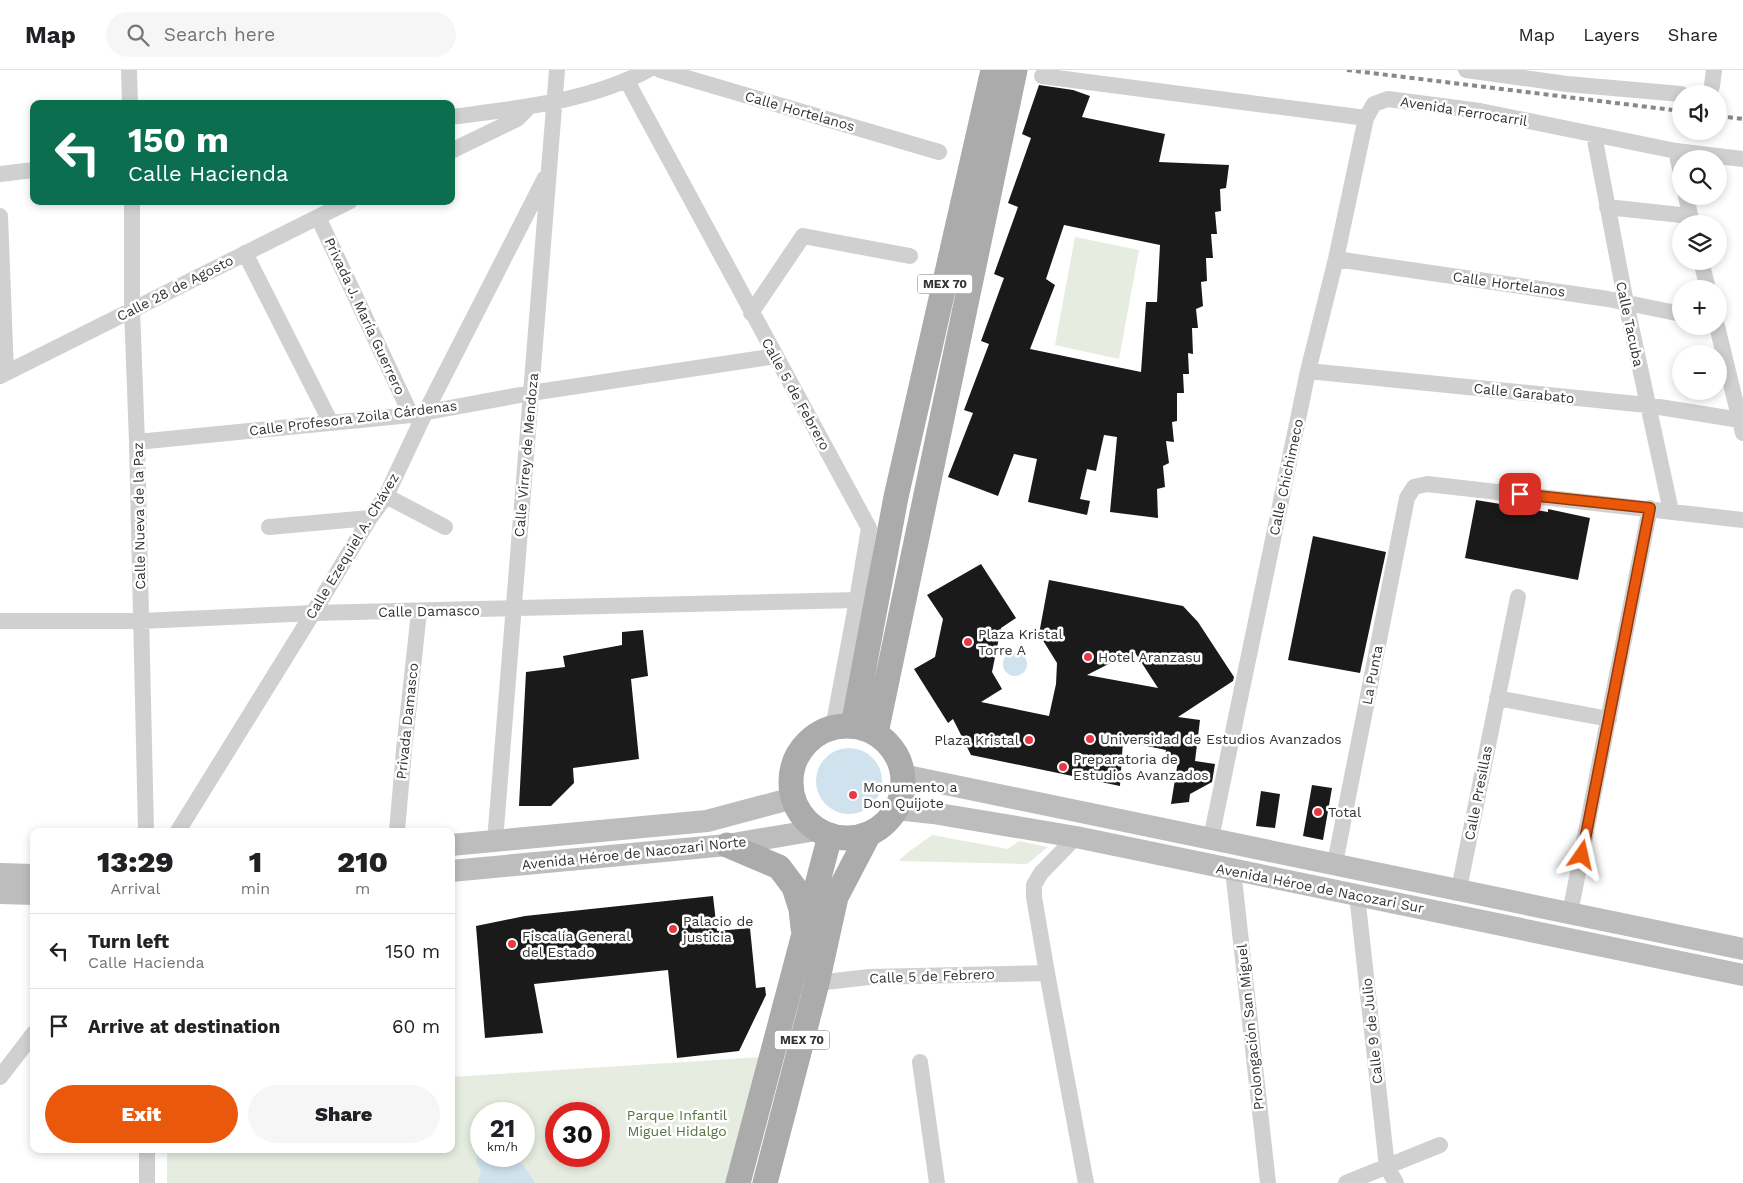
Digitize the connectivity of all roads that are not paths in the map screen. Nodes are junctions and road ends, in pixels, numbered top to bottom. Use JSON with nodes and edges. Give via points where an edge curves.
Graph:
{"nodes":[{"id":1,"x":129,"y":70,"type":"edge"},
{"id":2,"x":557,"y":70,"type":"edge"},
{"id":3,"x":648,"y":70,"type":"edge"},
{"id":4,"x":660,"y":70,"type":"edge"},
{"id":5,"x":993,"y":70,"type":"edge"},
{"id":6,"x":1015,"y":70,"type":"edge"},
{"id":7,"x":1466,"y":70,"type":"edge"},
{"id":8,"x":1714,"y":70,"type":"edge"},
{"id":9,"x":1042,"y":76,"type":"dead end"},
{"id":10,"x":1568,"y":77,"type":"edge"},
{"id":11,"x":627,"y":81,"type":"junction"},
{"id":12,"x":1712,"y":85,"type":"edge"},
{"id":13,"x":1672,"y":93,"type":"edge"},
{"id":14,"x":130,"y":100,"type":"edge"},
{"id":15,"x":554,"y":102,"type":"junction"},
{"id":16,"x":530,"y":106,"type":"junction"},
{"id":17,"x":455,"y":116,"type":"edge"},
{"id":18,"x":1366,"y":118,"type":"junction"},
{"id":19,"x":1594,"y":135,"type":"junction"},
{"id":20,"x":455,"y":149,"type":"edge"},
{"id":21,"x":1672,"y":150,"type":"edge"},
{"id":22,"x":940,"y":152,"type":"dead end"},
{"id":23,"x":1727,"y":157,"type":"edge"},
{"id":24,"x":1743,"y":159,"type":"edge"},
{"id":25,"x":30,"y":170,"type":"edge"},
{"id":26,"x":549,"y":171,"type":"junction"},
{"id":27,"x":0,"y":174,"type":"edge"},
{"id":28,"x":132,"y":205,"type":"edge"},
{"id":29,"x":342,"y":205,"type":"edge"},
{"id":30,"x":1607,"y":207,"type":"junction"},
{"id":31,"x":0,"y":216,"type":"edge"},
{"id":32,"x":318,"y":217,"type":"junction"},
{"id":33,"x":1672,"y":217,"type":"edge"},
{"id":34,"x":245,"y":253,"type":"junction"},
{"id":35,"x":910,"y":256,"type":"dead end"},
{"id":36,"x":1336,"y":259,"type":"junction"},
{"id":37,"x":1626,"y":303,"type":"junction"},
{"id":38,"x":132,"y":309,"type":"junction"},
{"id":39,"x":1672,"y":312,"type":"edge"},
{"id":40,"x":751,"y":313,"type":"junction"},
{"id":41,"x":1719,"y":335,"type":"edge"},
{"id":42,"x":776,"y":356,"type":"junction"},
{"id":43,"x":1308,"y":371,"type":"junction"},
{"id":44,"x":3,"y":374,"type":"edge"},
{"id":45,"x":531,"y":393,"type":"junction"},
{"id":46,"x":1647,"y":405,"type":"junction"},
{"id":47,"x":418,"y":414,"type":"junction"},
{"id":48,"x":331,"y":423,"type":"junction"},
{"id":49,"x":1741,"y":426,"type":"edge"},
{"id":50,"x":138,"y":442,"type":"junction"},
{"id":51,"x":386,"y":496,"type":"junction"},
{"id":52,"x":1650,"y":508,"type":"junction"},
{"id":53,"x":1671,"y":511,"type":"junction"},
{"id":54,"x":370,"y":518,"type":"junction"},
{"id":55,"x":1743,"y":520,"type":"edge"},
{"id":56,"x":269,"y":527,"type":"dead end"},
{"id":57,"x":445,"y":527,"type":"dead end"},
{"id":58,"x":1518,"y":597,"type":"dead end"},
{"id":59,"x":857,"y":600,"type":"junction"},
{"id":60,"x":514,"y":609,"type":"junction"},
{"id":61,"x":419,"y":612,"type":"junction"},
{"id":62,"x":313,"y":613,"type":"junction"},
{"id":63,"x":0,"y":621,"type":"edge"},
{"id":64,"x":141,"y":621,"type":"junction"},
{"id":65,"x":1497,"y":698,"type":"junction"},
{"id":66,"x":1608,"y":719,"type":"junction"},
{"id":67,"x":854,"y":729,"type":"junction"},
{"id":68,"x":902,"y":775,"type":"junction"},
{"id":69,"x":792,"y":798,"type":"junction"},
{"id":70,"x":896,"y":809,"type":"junction"},
{"id":71,"x":146,"y":828,"type":"edge"},
{"id":72,"x":180,"y":828,"type":"edge"},
{"id":73,"x":397,"y":828,"type":"edge"},
{"id":74,"x":823,"y":833,"type":"junction"},
{"id":75,"x":869,"y":834,"type":"junction"},
{"id":76,"x":1076,"y":837,"type":"junction"},
{"id":77,"x":1211,"y":838,"type":"junction"},
{"id":78,"x":495,"y":841,"type":"junction"},
{"id":79,"x":455,"y":845,"type":"edge"},
{"id":80,"x":726,"y":845,"type":"junction"},
{"id":81,"x":1335,"y":863,"type":"junction"},
{"id":82,"x":1233,"y":870,"type":"junction"},
{"id":83,"x":455,"y":871,"type":"edge"},
{"id":84,"x":0,"y":874,"type":"edge"},
{"id":85,"x":30,"y":875,"type":"edge"},
{"id":86,"x":1459,"y":889,"type":"junction"},
{"id":87,"x":0,"y":893,"type":"edge"},
{"id":88,"x":30,"y":894,"type":"edge"},
{"id":89,"x":1357,"y":895,"type":"junction"},
{"id":90,"x":1570,"y":913,"type":"junction"},
{"id":91,"x":803,"y":933,"type":"junction"},
{"id":92,"x":1743,"y":949,"type":"edge"},
{"id":93,"x":1047,"y":973,"type":"junction"},
{"id":94,"x":1743,"y":975,"type":"edge"},
{"id":95,"x":817,"y":983,"type":"junction"},
{"id":96,"x":30,"y":1038,"type":"edge"},
{"id":97,"x":920,"y":1062,"type":"dead end"},
{"id":98,"x":0,"y":1077,"type":"edge"},
{"id":99,"x":1440,"y":1145,"type":"dead end"},
{"id":100,"x":147,"y":1153,"type":"edge"},
{"id":101,"x":1387,"y":1167,"type":"junction"},
{"id":102,"x":147,"y":1183,"type":"edge"},
{"id":103,"x":738,"y":1183,"type":"edge"},
{"id":104,"x":764,"y":1183,"type":"edge"},
{"id":105,"x":937,"y":1183,"type":"edge"},
{"id":106,"x":1086,"y":1183,"type":"edge"},
{"id":107,"x":1268,"y":1183,"type":"edge"},
{"id":108,"x":1346,"y":1183,"type":"edge"},
{"id":109,"x":1396,"y":1183,"type":"edge"}],
"edges":[{"from":1,"to":14,"type":"street"},
{"from":2,"to":15,"type":"street","name":"Calle Virrey de Mendoza"},
{"from":3,"to":11,"type":"street"},
{"from":4,"to":22,"type":"street","name":"Calle Hortelanos"},
{"from":5,"to":67,"type":"main road","number":"MEX 70","via":[[896,497]]},
{"from":6,"to":67,"type":"main road","number":"MEX 70"},
{"from":7,"to":10,"type":"street"},
{"from":8,"to":12,"type":"street"},
{"from":9,"to":18,"type":"street"},
{"from":10,"to":13,"type":"street"},
{"from":11,"to":15,"type":"street"},
{"from":11,"to":40,"type":"street","name":"Calle 5 de Febrero"},
{"from":15,"to":16,"type":"street"},
{"from":15,"to":26,"type":"street","name":"Calle Virrey de Mendoza"},
{"from":16,"to":17,"type":"street"},
{"from":16,"to":20,"type":"street","via":[[517,119]]},
{"from":18,"to":19,"type":"street","name":"Avenida Ferrocarril","via":[[1374,104],[1388,99],[1480,111]]},
{"from":18,"to":36,"type":"street","name":"Calle Chichimeco"},
{"from":19,"to":21,"type":"street","name":"Avenida Ferrocarril"},
{"from":19,"to":30,"type":"street","name":"Calle Tacuba"},
{"from":23,"to":24,"type":"street","name":"Avenida Ferrocarril"},
{"from":25,"to":27,"type":"street"},
{"from":26,"to":45,"type":"street","name":"Calle Virrey de Mendoza"},
{"from":26,"to":47,"type":"street","name":"Calle Ezequiel A. Chávez"},
{"from":28,"to":38,"type":"street","name":"Calle Nueva de la Paz"},
{"from":29,"to":32,"type":"street","name":"Calle 28 de Agosto"},
{"from":30,"to":33,"type":"street"},
{"from":30,"to":37,"type":"street","name":"Calle Tacuba"},
{"from":31,"to":44,"type":"street"},
{"from":32,"to":34,"type":"street","name":"Calle 28 de Agosto"},
{"from":32,"to":47,"type":"street","name":"Privada J. María Guerrero"},
{"from":34,"to":38,"type":"street","name":"Calle 28 de Agosto"},
{"from":34,"to":48,"type":"street"},
{"from":35,"to":40,"type":"street","via":[[803,236]]},
{"from":36,"to":37,"type":"street","name":"Calle Hortelanos"},
{"from":36,"to":43,"type":"street","name":"Calle Chichimeco"},
{"from":37,"to":39,"type":"street","name":"Calle Hortelanos"},
{"from":37,"to":46,"type":"street","name":"Calle Tacuba"},
{"from":38,"to":44,"type":"street","name":"Calle 28 de Agosto"},
{"from":38,"to":50,"type":"street","name":"Calle Nueva de la Paz"},
{"from":40,"to":42,"type":"street","name":"Calle 5 de Febrero"},
{"from":41,"to":49,"type":"street"},
{"from":42,"to":45,"type":"street","name":"Calle Profesora Zoila Cárdenas"},
{"from":42,"to":59,"type":"street","name":"Calle 5 de Febrero","via":[[869,528]]},
{"from":43,"to":46,"type":"street","name":"Calle Garabato"},
{"from":43,"to":77,"type":"street","name":"Calle Chichimeco"},
{"from":45,"to":47,"type":"street","name":"Calle Profesora Zoila Cárdenas"},
{"from":45,"to":60,"type":"street","name":"Calle Virrey de Mendoza"},
{"from":46,"to":49,"type":"street","name":"Calle Garabato"},
{"from":46,"to":53,"type":"street","name":"Calle Tacuba"},
{"from":47,"to":48,"type":"street","name":"Calle Profesora Zoila Cárdenas"},
{"from":47,"to":51,"type":"street","name":"Calle Ezequiel A. Chávez"},
{"from":48,"to":50,"type":"street","name":"Calle Profesora Zoila Cárdenas"},
{"from":50,"to":64,"type":"street","name":"Calle Nueva de la Paz"},
{"from":51,"to":54,"type":"street","name":"Calle Ezequiel A. Chávez"},
{"from":51,"to":57,"type":"street"},
{"from":52,"to":53,"type":"street"},
{"from":52,"to":66,"type":"street"},
{"from":52,"to":81,"type":"street","name":"La Punta","via":[[1427,484],[1414,487],[1407,498]]},
{"from":53,"to":55,"type":"street"},
{"from":54,"to":56,"type":"street"},
{"from":54,"to":62,"type":"street","name":"Calle Ezequiel A. Chávez"},
{"from":58,"to":65,"type":"street","name":"Calle Presillas"},
{"from":59,"to":60,"type":"street","name":"Calle Damasco"},
{"from":59,"to":67,"type":"street","name":"Calle 5 de Febrero"},
{"from":60,"to":61,"type":"street","name":"Calle Damasco"},
{"from":60,"to":78,"type":"street","name":"Calle Virrey de Mendoza"},
{"from":61,"to":62,"type":"street","name":"Calle Damasco"},
{"from":61,"to":73,"type":"street","name":"Privada Damasco"},
{"from":62,"to":64,"type":"street","name":"Calle Damasco"},
{"from":62,"to":72,"type":"street","name":"Calle Ezequiel A. Chávez"},
{"from":63,"to":64,"type":"street","name":"Calle Damasco"},
{"from":64,"to":71,"type":"street","name":"Calle Nueva de la Paz"},
{"from":65,"to":66,"type":"street"},
{"from":65,"to":86,"type":"street","name":"Calle Presillas"},
{"from":66,"to":90,"type":"street"},
{"from":67,"to":68,"type":"main road","number":"MEX 70","via":[[885,740],[896,754]]},
{"from":67,"to":69,"type":"main road","via":[[814,736],[797,755],[790,776]]},
{"from":68,"to":70,"type":"main road","number":"MEX 70","via":[[902,790]]},
{"from":68,"to":77,"type":"main road","name":"Avenida Héroe de Nacozari Sur"},
{"from":69,"to":74,"type":"main road","via":[[803,818]]},
{"from":69,"to":78,"type":"main road","name":"Avenida Héroe de Nacozari Norte","via":[[707,821]]},
{"from":70,"to":75,"type":"main road","number":"MEX 70","via":[[885,823]]},
{"from":70,"to":76,"type":"main road","name":"Avenida Héroe de Nacozari Sur"},
{"from":74,"to":75,"type":"main road","via":[[851,838]]},
{"from":74,"to":80,"type":"main road","name":"Avenida Héroe de Nacozari Norte"},
{"from":74,"to":91,"type":"main road","number":"MEX 70"},
{"from":75,"to":95,"type":"main road","number":"MEX 70","via":[[836,896]]},
{"from":76,"to":82,"type":"main road","name":"Avenida Héroe de Nacozari Sur"},
{"from":76,"to":93,"type":"street","via":[[1041,873],[1034,885]]},
{"from":77,"to":81,"type":"main road","name":"Avenida Héroe de Nacozari Sur"},
{"from":78,"to":79,"type":"main road","name":"Avenida Héroe de Nacozari Norte"},
{"from":80,"to":83,"type":"main road","name":"Avenida Héroe de Nacozari Norte"},
{"from":80,"to":91,"type":"main road","via":[[779,867],[794,887],[801,909]]},
{"from":81,"to":86,"type":"main road","name":"Avenida Héroe de Nacozari Sur"},
{"from":82,"to":89,"type":"main road","name":"Avenida Héroe de Nacozari Sur"},
{"from":82,"to":107,"type":"street","name":"Prolongación San Miguel"},
{"from":84,"to":85,"type":"main road"},
{"from":86,"to":90,"type":"main road","name":"Avenida Héroe de Nacozari Sur"},
{"from":87,"to":88,"type":"main road"},
{"from":89,"to":94,"type":"main road","name":"Avenida Héroe de Nacozari Sur"},
{"from":89,"to":101,"type":"street","name":"Calle 9 de Julio"},
{"from":90,"to":92,"type":"main road","name":"Avenida Héroe de Nacozari Sur"},
{"from":91,"to":103,"type":"main road","number":"MEX 70"},
{"from":93,"to":95,"type":"street","name":"Calle 5 de Febrero","via":[[870,978]]},
{"from":93,"to":106,"type":"street"},
{"from":95,"to":104,"type":"main road","number":"MEX 70"},
{"from":96,"to":98,"type":"street"},
{"from":97,"to":105,"type":"street"},
{"from":99,"to":101,"type":"street"},
{"from":100,"to":102,"type":"street"},
{"from":101,"to":108,"type":"street"},
{"from":101,"to":109,"type":"street"}]}
